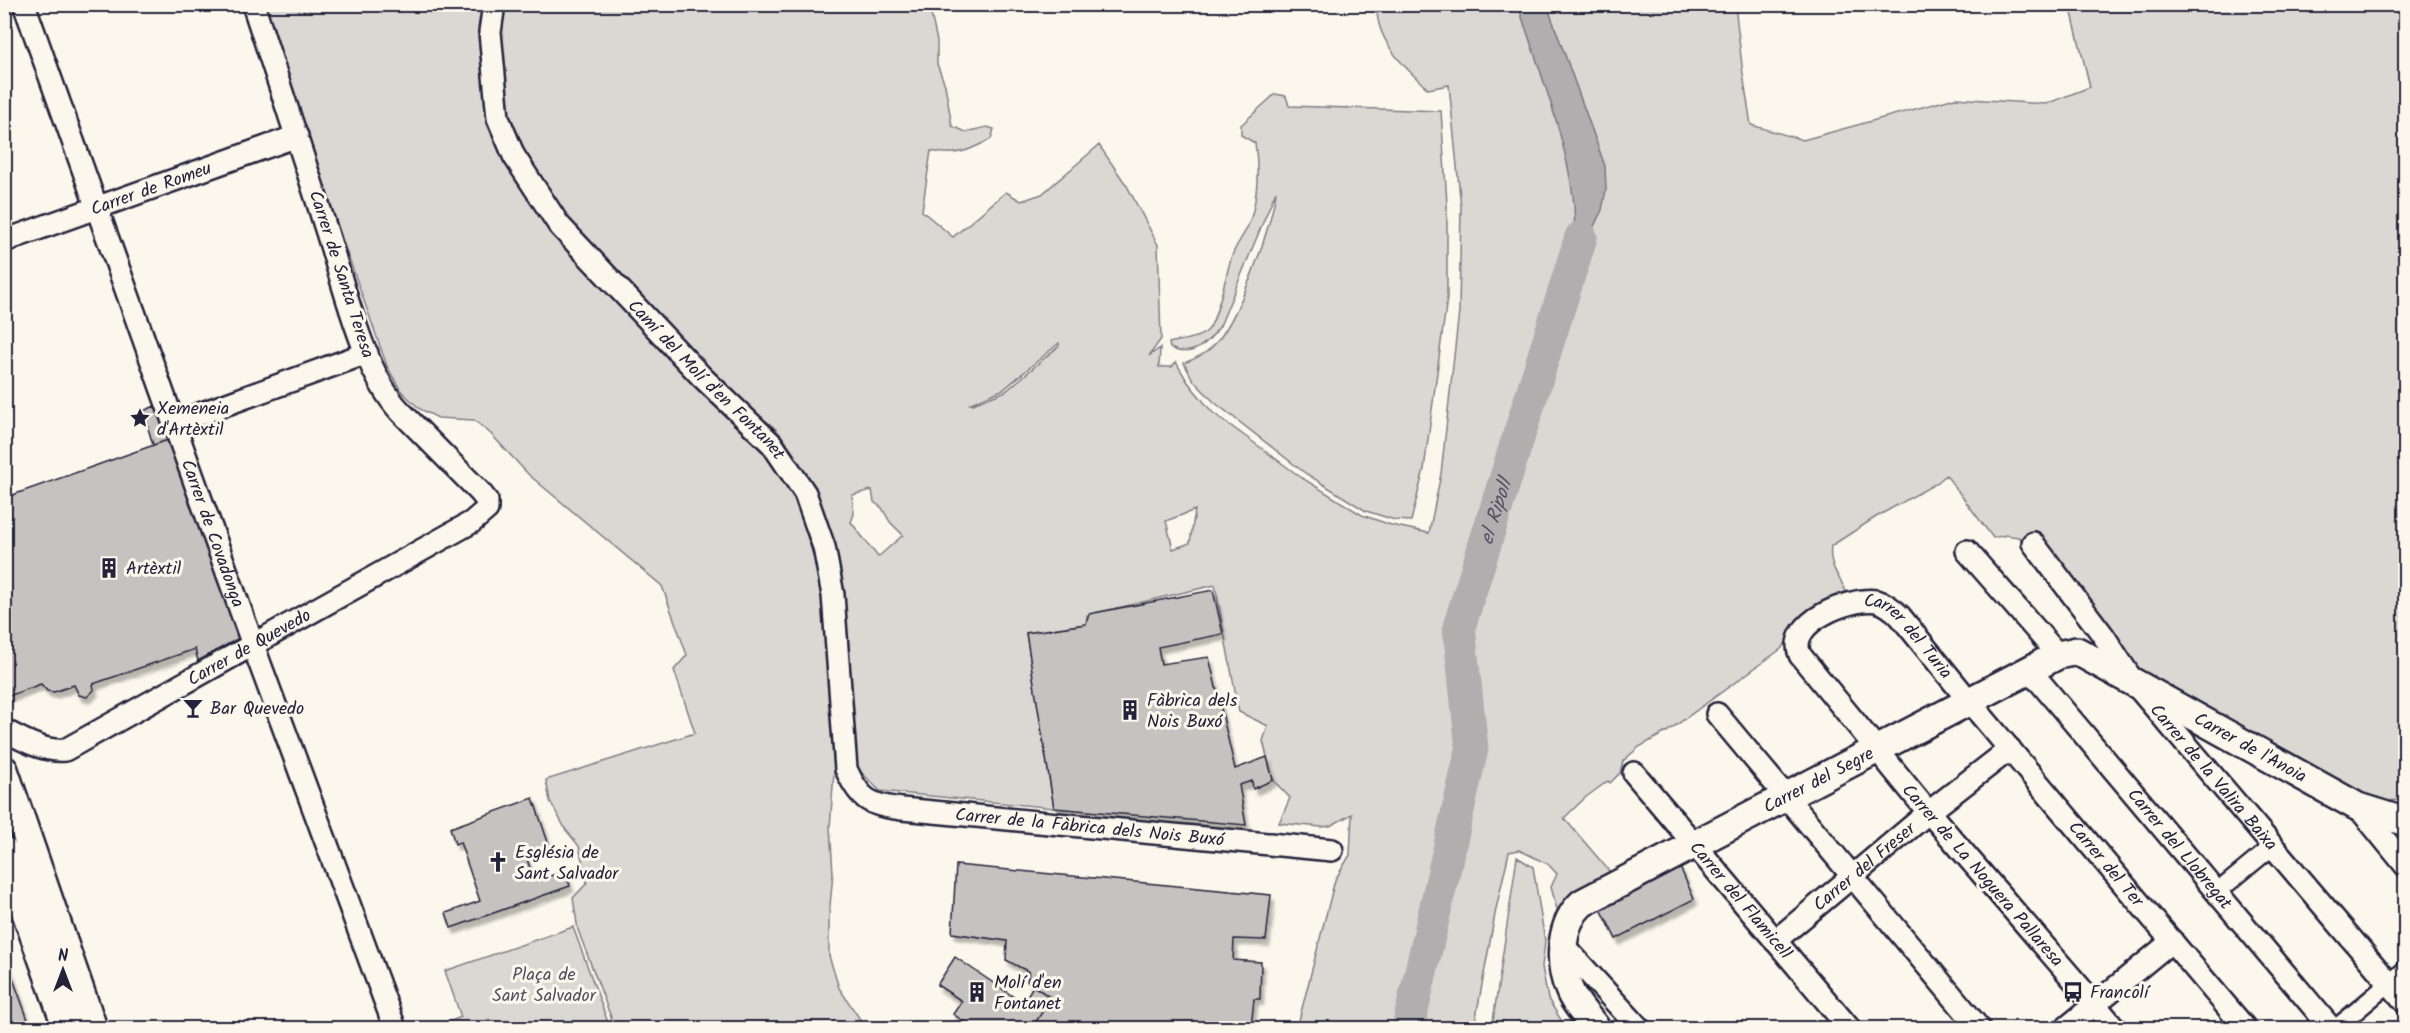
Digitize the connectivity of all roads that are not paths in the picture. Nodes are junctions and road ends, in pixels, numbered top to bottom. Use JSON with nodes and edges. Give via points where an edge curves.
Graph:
{"nodes":[{"id":1,"x":24,"y":4,"type":"edge"},
{"id":2,"x":253,"y":4,"type":"edge"},
{"id":3,"x":494,"y":4,"type":"edge"},
{"id":4,"x":297,"y":136,"type":"junction"},
{"id":5,"x":95,"y":209,"type":"junction"},
{"id":6,"x":4,"y":241,"type":"edge"},
{"id":7,"x":367,"y":353,"type":"junction"},
{"id":8,"x":175,"y":423,"type":"junction"},
{"id":9,"x":487,"y":509,"type":"joint"},
{"id":10,"x":2033,"y":543,"type":"dead end"},
{"id":11,"x":1967,"y":551,"type":"dead end"},
{"id":12,"x":1834,"y":608,"type":"joint"},
{"id":13,"x":253,"y":645,"type":"junction"},
{"id":14,"x":2058,"y":655,"type":"junction"},
{"id":15,"x":2100,"y":662,"type":"joint"},
{"id":16,"x":2027,"y":672,"type":"junction"},
{"id":17,"x":2134,"y":683,"type":"junction"},
{"id":18,"x":1969,"y":701,"type":"junction"},
{"id":19,"x":1717,"y":714,"type":"dead end"},
{"id":20,"x":4,"y":730,"type":"edge"},
{"id":21,"x":1875,"y":749,"type":"junction"},
{"id":22,"x":2010,"y":749,"type":"junction"},
{"id":23,"x":4,"y":770,"type":"edge"},
{"id":24,"x":1634,"y":773,"type":"dead end"},
{"id":25,"x":854,"y":787,"type":"joint"},
{"id":26,"x":1786,"y":796,"type":"junction"},
{"id":27,"x":2358,"y":807,"type":"junction"},
{"id":28,"x":1929,"y":812,"type":"junction"},
{"id":29,"x":2406,"y":822,"type":"edge"},
{"id":30,"x":1694,"y":844,"type":"junction"},
{"id":31,"x":2272,"y":846,"type":"junction"},
{"id":32,"x":1332,"y":850,"type":"dead end"},
{"id":33,"x":4,"y":851,"type":"edge"},
{"id":34,"x":2406,"y":866,"type":"edge"},
{"id":35,"x":1853,"y":877,"type":"junction"},
{"id":36,"x":4,"y":890,"type":"edge"},
{"id":37,"x":2216,"y":893,"type":"junction"},
{"id":38,"x":35,"y":939,"type":"junction"},
{"id":39,"x":1775,"y":941,"type":"junction"},
{"id":40,"x":2172,"y":941,"type":"junction"},
{"id":41,"x":1563,"y":946,"type":"junction"},
{"id":42,"x":2406,"y":969,"type":"edge"},
{"id":43,"x":2389,"y":984,"type":"junction"},
{"id":44,"x":2406,"y":1003,"type":"edge"},
{"id":45,"x":2094,"y":1005,"type":"junction"},
{"id":46,"x":1622,"y":1011,"type":"junction"},
{"id":47,"x":67,"y":1029,"type":"edge"},
{"id":48,"x":93,"y":1029,"type":"edge"},
{"id":49,"x":395,"y":1029,"type":"edge"},
{"id":50,"x":1596,"y":1029,"type":"edge"},
{"id":51,"x":1603,"y":1029,"type":"edge"},
{"id":52,"x":1639,"y":1029,"type":"edge"},
{"id":53,"x":1849,"y":1029,"type":"edge"},
{"id":54,"x":1979,"y":1029,"type":"edge"},
{"id":55,"x":2066,"y":1029,"type":"edge"},
{"id":56,"x":2115,"y":1029,"type":"edge"},
{"id":57,"x":2246,"y":1029,"type":"edge"},
{"id":58,"x":2331,"y":1029,"type":"edge"},
{"id":59,"x":2336,"y":1029,"type":"edge"}],
"edges":[{"from":1,"to":5,"type":"street","name":"Carrer de Covadonga"},
{"from":2,"to":4,"type":"street","name":"Carrer de Santa Teresa"},
{"from":3,"to":25,"type":"street","name":"Camí del Molí d'en Fontanet","via":[[490,32],[498,118],[514,156],[559,225],[702,377],[772,444],[805,493],[824,547],[833,595],[842,736],[846,769]]},
{"from":4,"to":5,"type":"street","name":"Carrer de Romeu"},
{"from":4,"to":7,"type":"street","name":"Carrer de Santa Teresa"},
{"from":5,"to":6,"type":"street","name":"Carrer de Romeu"},
{"from":5,"to":8,"type":"street","name":"Carrer de Covadonga"},
{"from":7,"to":8,"type":"street"},
{"from":7,"to":9,"type":"street","name":"Carrer de Santa Teresa","via":[[389,399],[480,492],[487,501]]},
{"from":8,"to":13,"type":"street","name":"Carrer de Covadonga"},
{"from":9,"to":13,"type":"street","name":"Carrer de Quevedo","via":[[472,522]]},
{"from":10,"to":17,"type":"street","name":"Carrer de la Valira Baixa"},
{"from":11,"to":14,"type":"street"},
{"from":12,"to":18,"type":"street","name":"Carrer del Turia","via":[[1870,600],[1886,604]]},
{"from":12,"to":21,"type":"street","name":"Carrer de La Noguera Pallaresa","via":[[1810,624],[1797,648]]},
{"from":13,"to":20,"type":"street","name":"Carrer de Quevedo","via":[[65,750],[38,746]]},
{"from":13,"to":49,"type":"street","name":"Carrer de Covadonga"},
{"from":14,"to":15,"type":"street","name":"Carrer del Segre","via":[[2077,651]]},
{"from":14,"to":16,"type":"street","name":"Carrer del Segre"},
{"from":15,"to":17,"type":"street","name":"Carrer de l'Anoia"},
{"from":16,"to":18,"type":"street","name":"Carrer del Segre"},
{"from":16,"to":37,"type":"street","name":"Carrer del Llobregat","via":[[2039,681]]},
{"from":17,"to":27,"type":"street","name":"Carrer de l'Anoia"},
{"from":17,"to":31,"type":"street","name":"Carrer de la Valira Baixa"},
{"from":18,"to":21,"type":"street","name":"Carrer del Segre"},
{"from":18,"to":22,"type":"street","name":"Carrer del Ter"},
{"from":19,"to":26,"type":"street"},
{"from":21,"to":26,"type":"street","name":"Carrer del Segre"},
{"from":21,"to":28,"type":"street","name":"Carrer de La Noguera Pallaresa"},
{"from":22,"to":28,"type":"street","name":"Carrer del Freser"},
{"from":22,"to":40,"type":"street","name":"Carrer del Ter"},
{"from":23,"to":48,"type":"street"},
{"from":24,"to":30,"type":"street","name":"Carrer del Flamicell"},
{"from":25,"to":32,"type":"street","name":"Carrer de la Fàbrica dels Nois Buxó","via":[[868,802],[883,807]]},
{"from":26,"to":30,"type":"street","name":"Carrer del Segre"},
{"from":26,"to":35,"type":"street"},
{"from":27,"to":29,"type":"street","name":"Carrer de l'Anoia"},
{"from":27,"to":34,"type":"street"},
{"from":28,"to":35,"type":"street","name":"Carrer del Freser"},
{"from":28,"to":45,"type":"street","name":"Carrer de La Noguera Pallaresa"},
{"from":30,"to":39,"type":"street","name":"Carrer del Flamicell"},
{"from":30,"to":41,"type":"street","name":"Carrer del Segre","via":[[1582,903],[1571,916]]},
{"from":31,"to":37,"type":"street"},
{"from":31,"to":43,"type":"street","name":"Carrer de la Valira Baixa"},
{"from":33,"to":38,"type":"street"},
{"from":35,"to":39,"type":"street","name":"Carrer del Freser"},
{"from":35,"to":54,"type":"street"},
{"from":36,"to":38,"type":"street","via":[[16,920]]},
{"from":37,"to":58,"type":"street","name":"Carrer del Llobregat"},
{"from":38,"to":47,"type":"street"},
{"from":39,"to":53,"type":"street","name":"Carrer del Flamicell"},
{"from":40,"to":45,"type":"street"},
{"from":40,"to":57,"type":"street","name":"Carrer del Ter"},
{"from":41,"to":46,"type":"street"},
{"from":41,"to":50,"type":"street","via":[[1569,991]]},
{"from":42,"to":43,"type":"street"},
{"from":43,"to":44,"type":"street","name":"Carrer de la Valira Baixa"},
{"from":43,"to":59,"type":"street"},
{"from":45,"to":55,"type":"street"},
{"from":45,"to":56,"type":"street","name":"Carrer de La Noguera Pallaresa"},
{"from":46,"to":51,"type":"street"},
{"from":46,"to":52,"type":"street"}]}
